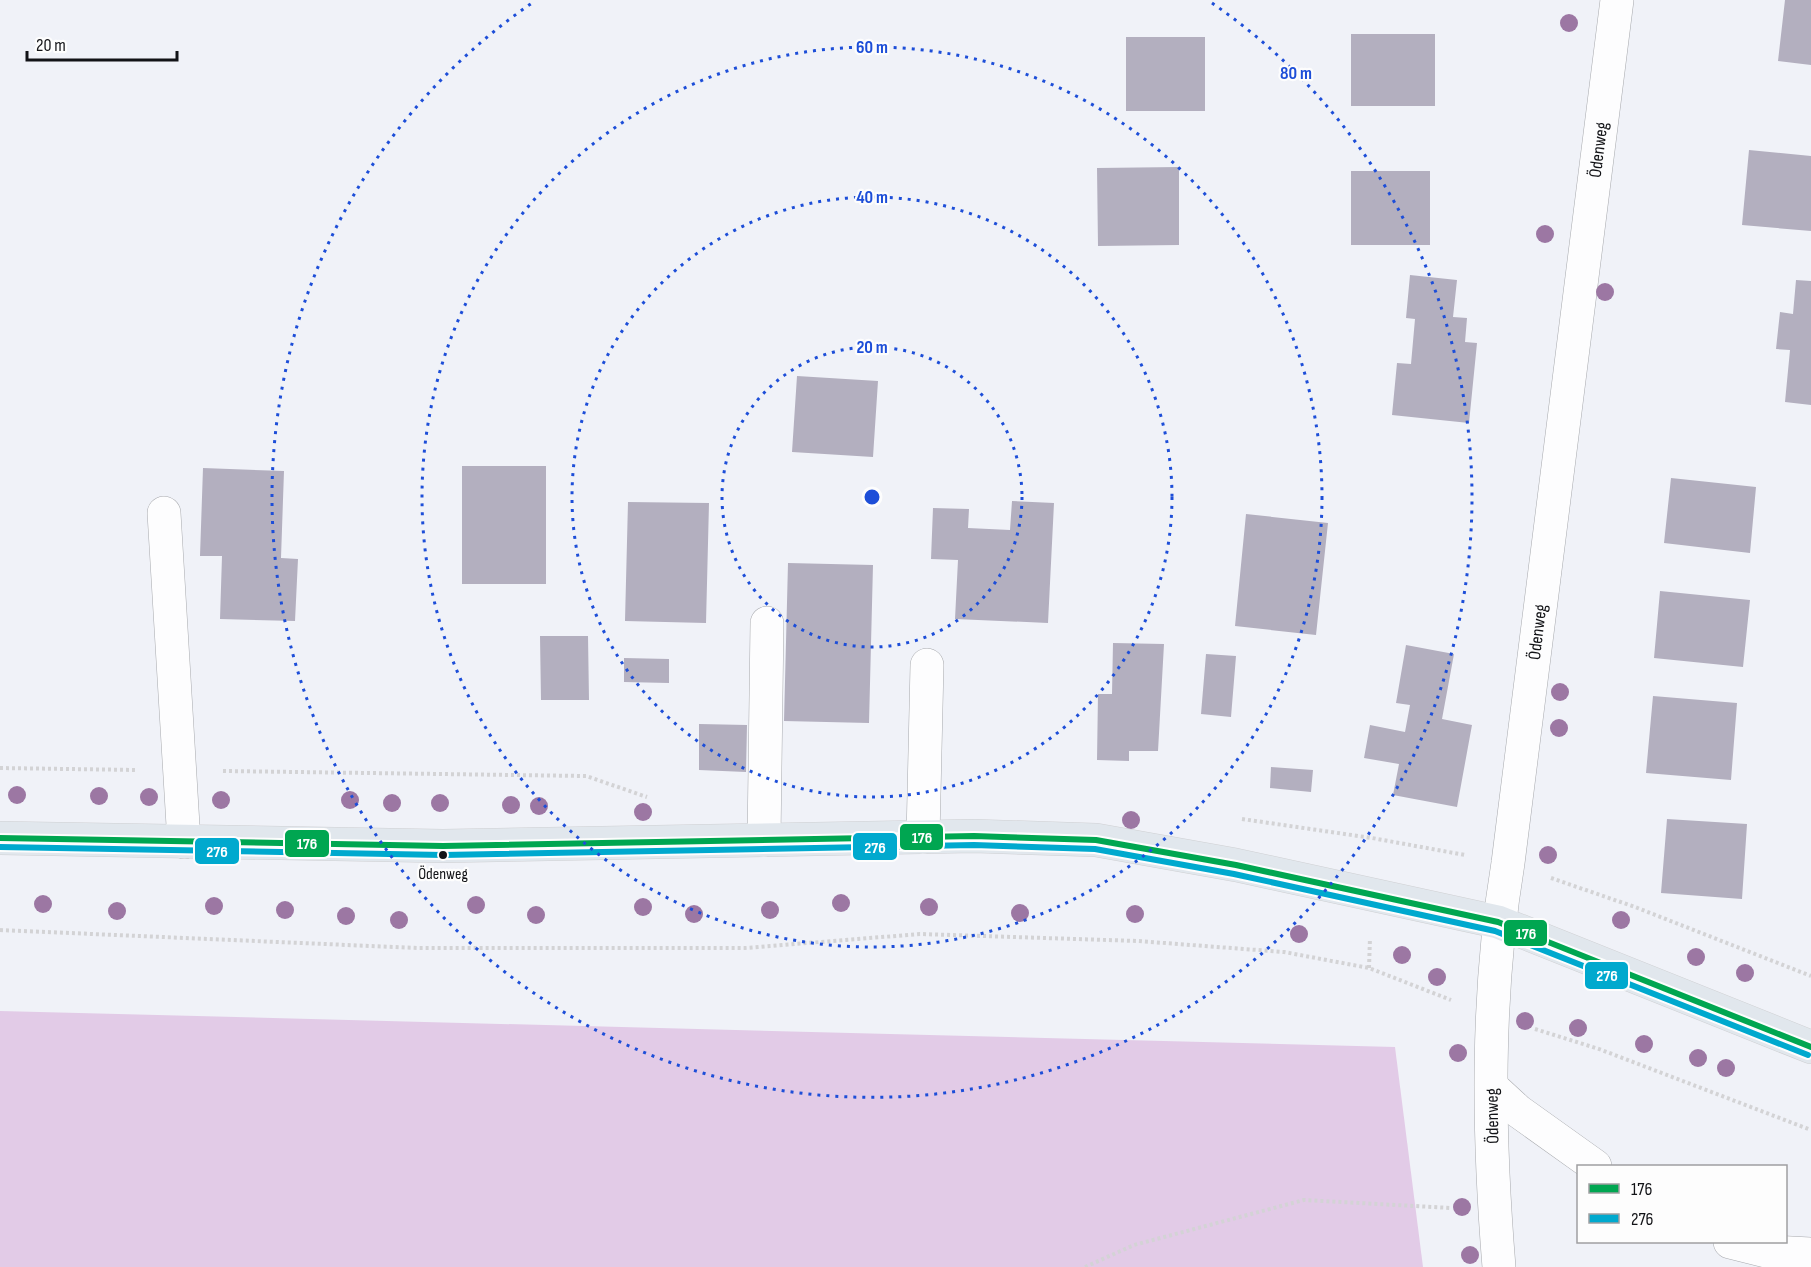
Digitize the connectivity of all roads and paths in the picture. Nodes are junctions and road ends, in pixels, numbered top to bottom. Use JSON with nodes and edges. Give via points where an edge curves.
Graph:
{"nodes":[{"id":1,"x":1617,"y":0,"type":"edge"},
{"id":2,"x":164,"y":513,"type":"dead end"},
{"id":3,"x":767,"y":623,"type":"dead end"},
{"id":4,"x":927,"y":665,"type":"dead end"},
{"id":5,"x":0,"y":768,"type":"edge"},
{"id":6,"x":179,"y":771,"type":"junction"},
{"id":7,"x":586,"y":776,"type":"dead end"},
{"id":8,"x":923,"y":837,"type":"junction"},
{"id":9,"x":0,"y":838,"type":"edge"},
{"id":10,"x":764,"y":840,"type":"junction"},
{"id":11,"x":184,"y":842,"type":"junction"},
{"id":12,"x":1497,"y":922,"type":"junction"},
{"id":13,"x":0,"y":930,"type":"edge"},
{"id":14,"x":1492,"y":1016,"type":"junction"},
{"id":15,"x":1811,"y":1047,"type":"edge"},
{"id":16,"x":1492,"y":1087,"type":"junction"},
{"id":17,"x":1811,"y":1130,"type":"edge"},
{"id":18,"x":1592,"y":1165,"type":"edge"},
{"id":19,"x":1494,"y":1207,"type":"junction"},
{"id":20,"x":1734,"y":1243,"type":"edge"},
{"id":21,"x":1811,"y":1254,"type":"edge"},
{"id":22,"x":1085,"y":1267,"type":"edge"},
{"id":23,"x":1499,"y":1267,"type":"edge"}],
"edges":[{"from":1,"to":12,"type":"street","name":"Ödenweg","via":[[1508,863]]},
{"from":2,"to":6,"type":"street"},
{"from":3,"to":10,"type":"street"},
{"from":4,"to":8,"type":"street"},
{"from":5,"to":6,"type":"path"},
{"from":6,"to":7,"type":"path"},
{"from":6,"to":11,"type":"street"},
{"from":8,"to":10,"type":"main road"},
{"from":8,"to":12,"type":"main road","via":[[1096,840],[1236,865]]},
{"from":9,"to":11,"type":"main road"},
{"from":10,"to":11,"type":"main road","via":[[443,846]]},
{"from":12,"to":14,"type":"street","name":"Ödenweg"},
{"from":12,"to":15,"type":"main road"},
{"from":13,"to":14,"type":"path","via":[[417,948],[745,948],[920,934],[1138,941],[1284,952],[1369,968]]},
{"from":14,"to":16,"type":"street","name":"Ödenweg"},
{"from":14,"to":17,"type":"path","via":[[1599,1049]]},
{"from":16,"to":18,"type":"street"},
{"from":16,"to":19,"type":"street","name":"Ödenweg"},
{"from":19,"to":22,"type":"path","via":[[1433,1209],[1304,1200],[1134,1245]]},
{"from":19,"to":23,"type":"street","name":"Ödenweg"},
{"from":20,"to":21,"type":"street","via":[[1770,1252]]}]}
